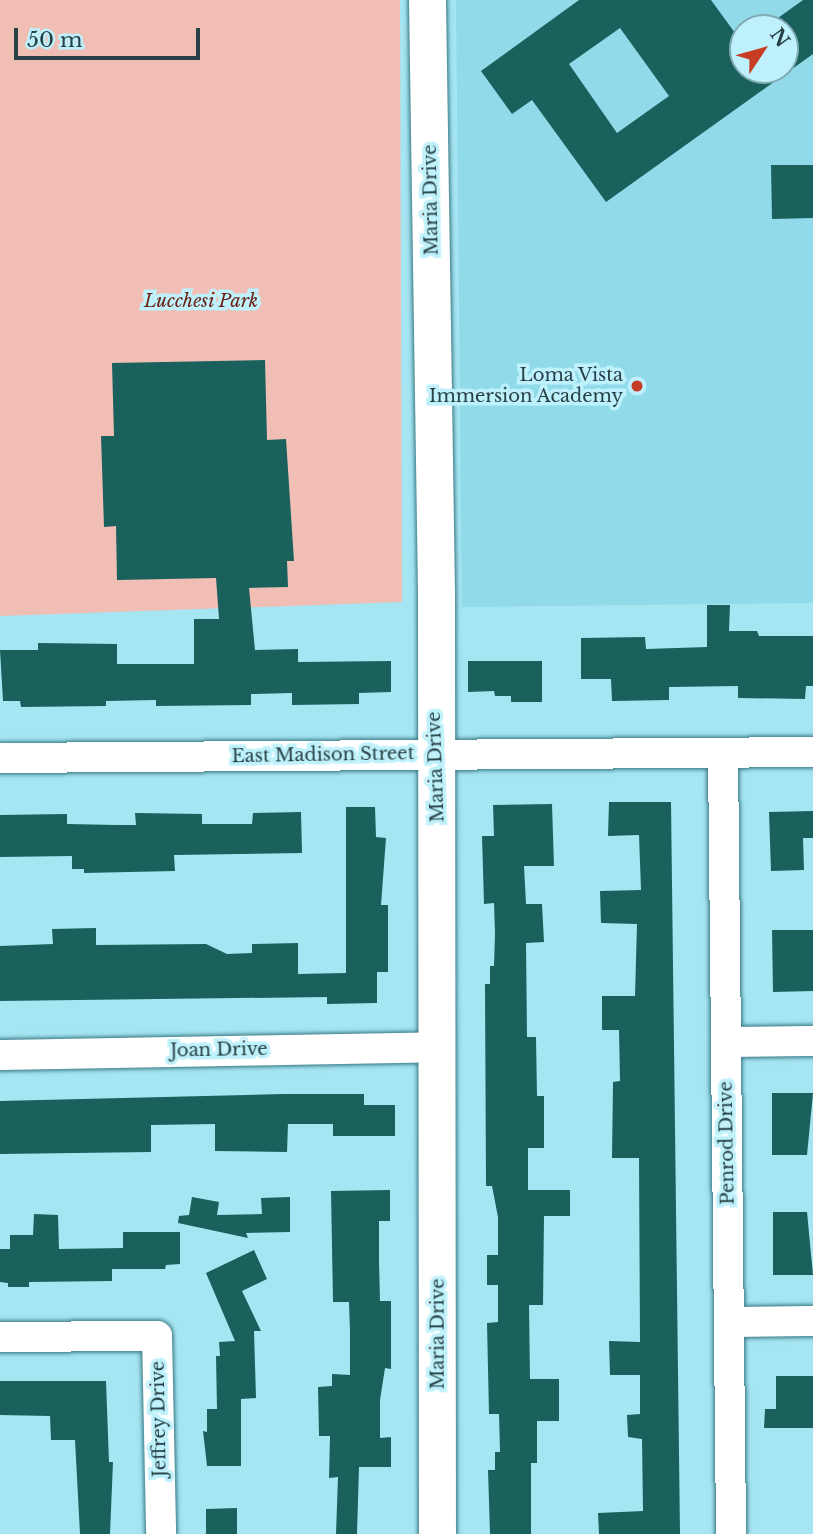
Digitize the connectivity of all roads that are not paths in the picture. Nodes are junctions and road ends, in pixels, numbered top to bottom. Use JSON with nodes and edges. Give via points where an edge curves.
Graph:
{"nodes":[{"id":1,"x":427,"y":0,"type":"edge"},
{"id":2,"x":813,"y":752,"type":"edge"},
{"id":3,"x":723,"y":753,"type":"junction"},
{"id":4,"x":435,"y":754,"type":"junction"},
{"id":5,"x":0,"y":758,"type":"edge"},
{"id":6,"x":813,"y":1041,"type":"edge"},
{"id":7,"x":726,"y":1042,"type":"junction"},
{"id":8,"x":439,"y":1046,"type":"junction"},
{"id":9,"x":0,"y":1055,"type":"edge"},
{"id":10,"x":813,"y":1321,"type":"edge"},
{"id":11,"x":729,"y":1322,"type":"junction"},
{"id":12,"x":0,"y":1337,"type":"edge"},
{"id":13,"x":161,"y":1534,"type":"edge"},
{"id":14,"x":437,"y":1534,"type":"edge"},
{"id":15,"x":731,"y":1534,"type":"edge"}],
"edges":[{"from":1,"to":4,"type":"street","name":"Maria Drive"},
{"from":2,"to":3,"type":"street","name":"East Madison Street"},
{"from":3,"to":4,"type":"street","name":"East Madison Street"},
{"from":3,"to":7,"type":"street","name":"Penrod Drive"},
{"from":4,"to":5,"type":"street","name":"East Madison Street"},
{"from":4,"to":8,"type":"street","name":"Maria Drive"},
{"from":6,"to":7,"type":"street"},
{"from":7,"to":11,"type":"street","name":"Penrod Drive"},
{"from":8,"to":9,"type":"street","name":"Joan Drive"},
{"from":8,"to":14,"type":"street","name":"Maria Drive"},
{"from":10,"to":11,"type":"street"},
{"from":11,"to":15,"type":"street","name":"Penrod Drive"},
{"from":12,"to":13,"type":"street","name":"Jeffrey Drive","via":[[157,1336]]}]}
